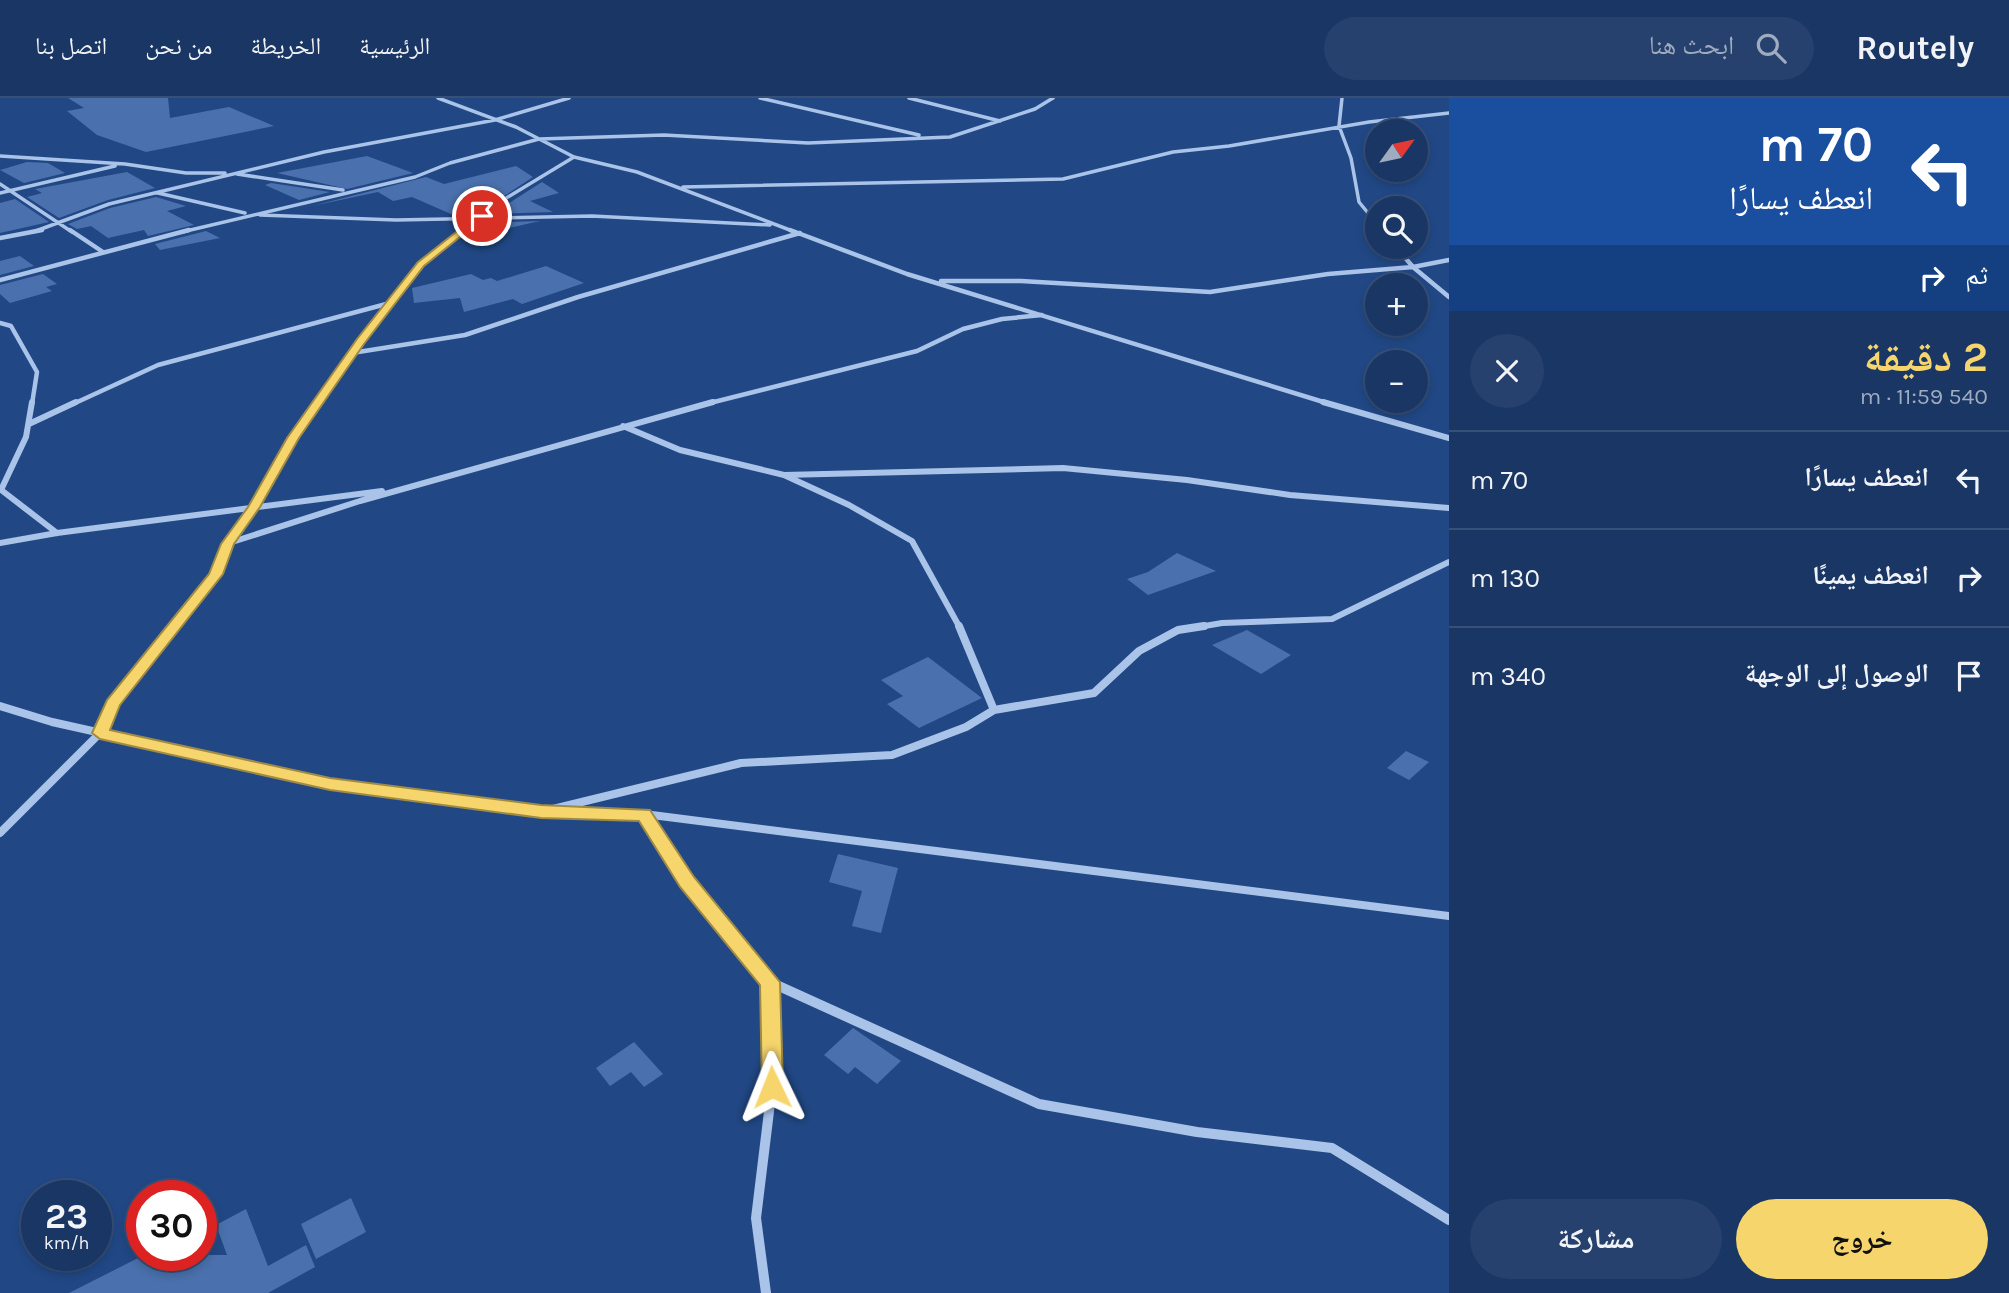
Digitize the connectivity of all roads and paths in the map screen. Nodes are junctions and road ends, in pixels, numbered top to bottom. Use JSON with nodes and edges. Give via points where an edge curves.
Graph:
{"nodes":[{"id":1,"x":438,"y":98,"type":"edge"},
{"id":2,"x":569,"y":98,"type":"edge"},
{"id":3,"x":760,"y":98,"type":"edge"},
{"id":4,"x":909,"y":98,"type":"edge"},
{"id":5,"x":1053,"y":98,"type":"edge"},
{"id":6,"x":1342,"y":98,"type":"edge"},
{"id":7,"x":1449,"y":113,"type":"edge"},
{"id":8,"x":495,"y":120,"type":"junction"},
{"id":9,"x":1001,"y":121,"type":"junction"},
{"id":10,"x":1339,"y":126,"type":"junction"},
{"id":11,"x":932,"y":138,"type":"junction"},
{"id":12,"x":539,"y":139,"type":"junction"},
{"id":13,"x":0,"y":156,"type":"edge"},
{"id":14,"x":574,"y":156,"type":"junction"},
{"id":15,"x":125,"y":164,"type":"junction"},
{"id":16,"x":235,"y":173,"type":"junction"},
{"id":17,"x":0,"y":184,"type":"edge"},
{"id":18,"x":678,"y":187,"type":"junction"},
{"id":19,"x":11,"y":191,"type":"junction"},
{"id":20,"x":347,"y":191,"type":"junction"},
{"id":21,"x":0,"y":193,"type":"edge"},
{"id":22,"x":158,"y":193,"type":"junction"},
{"id":23,"x":1365,"y":209,"type":"edge"},
{"id":24,"x":250,"y":214,"type":"junction"},
{"id":25,"x":482,"y":216,"type":"junction"},
{"id":26,"x":58,"y":222,"type":"junction"},
{"id":27,"x":777,"y":225,"type":"junction"},
{"id":28,"x":800,"y":233,"type":"junction"},
{"id":29,"x":0,"y":238,"type":"edge"},
{"id":30,"x":103,"y":253,"type":"junction"},
{"id":31,"x":1406,"y":259,"type":"edge"},
{"id":32,"x":1449,"y":260,"type":"edge"},
{"id":33,"x":1413,"y":267,"type":"junction"},
{"id":34,"x":0,"y":280,"type":"edge"},
{"id":35,"x":933,"y":281,"type":"junction"},
{"id":36,"x":1449,"y":297,"type":"edge"},
{"id":37,"x":390,"y":303,"type":"junction"},
{"id":38,"x":1046,"y":314,"type":"junction"},
{"id":39,"x":0,"y":323,"type":"edge"},
{"id":40,"x":352,"y":353,"type":"junction"},
{"id":41,"x":29,"y":424,"type":"junction"},
{"id":42,"x":623,"y":426,"type":"junction"},
{"id":43,"x":1449,"y":438,"type":"edge"},
{"id":44,"x":784,"y":475,"type":"junction"},
{"id":45,"x":407,"y":488,"type":"junction"},
{"id":46,"x":0,"y":490,"type":"edge"},
{"id":47,"x":254,"y":507,"type":"junction"},
{"id":48,"x":1449,"y":508,"type":"edge"},
{"id":49,"x":57,"y":533,"type":"junction"},
{"id":50,"x":0,"y":543,"type":"edge"},
{"id":51,"x":228,"y":544,"type":"junction"},
{"id":52,"x":1449,"y":562,"type":"edge"},
{"id":53,"x":0,"y":706,"type":"edge"},
{"id":54,"x":995,"y":710,"type":"junction"},
{"id":55,"x":100,"y":733,"type":"junction"},
{"id":56,"x":541,"y":812,"type":"junction"},
{"id":57,"x":644,"y":814,"type":"junction"},
{"id":58,"x":0,"y":833,"type":"edge"},
{"id":59,"x":1449,"y":916,"type":"edge"},
{"id":60,"x":770,"y":982,"type":"junction"},
{"id":61,"x":1449,"y":1220,"type":"edge"},
{"id":62,"x":766,"y":1293,"type":"edge"}],
"edges":[{"from":1,"to":8,"type":"street"},
{"from":2,"to":8,"type":"street"},
{"from":3,"to":11,"type":"street"},
{"from":4,"to":9,"type":"street"},
{"from":5,"to":9,"type":"street"},
{"from":6,"to":10,"type":"street"},
{"from":7,"to":10,"type":"street"},
{"from":8,"to":12,"type":"street"},
{"from":8,"to":16,"type":"street"},
{"from":9,"to":11,"type":"street","via":[[950,138]]},
{"from":10,"to":18,"type":"street","via":[[1120,162],[1063,179]]},
{"from":10,"to":23,"type":"street","via":[[1359,202]]},
{"from":11,"to":12,"type":"street","via":[[808,143],[677,135]]},
{"from":12,"to":14,"type":"street"},
{"from":12,"to":20,"type":"street","via":[[415,177]]},
{"from":13,"to":15,"type":"street"},
{"from":14,"to":18,"type":"street"},
{"from":14,"to":25,"type":"street"},
{"from":15,"to":16,"type":"street","via":[[186,173]]},
{"from":15,"to":19,"type":"street"},
{"from":16,"to":20,"type":"street"},
{"from":16,"to":22,"type":"street"},
{"from":17,"to":19,"type":"street"},
{"from":18,"to":27,"type":"street"},
{"from":19,"to":21,"type":"street"},
{"from":19,"to":26,"type":"street"},
{"from":20,"to":24,"type":"street"},
{"from":22,"to":24,"type":"street"},
{"from":22,"to":26,"type":"street"},
{"from":24,"to":25,"type":"street","via":[[396,220]]},
{"from":24,"to":30,"type":"street"},
{"from":25,"to":27,"type":"street"},
{"from":25,"to":37,"type":"street","via":[[421,264]]},
{"from":26,"to":29,"type":"street"},
{"from":26,"to":30,"type":"street"},
{"from":27,"to":28,"type":"street"},
{"from":28,"to":35,"type":"street"},
{"from":28,"to":40,"type":"street","via":[[465,335]]},
{"from":30,"to":34,"type":"street"},
{"from":31,"to":33,"type":"street"},
{"from":32,"to":33,"type":"street"},
{"from":33,"to":35,"type":"street","via":[[1210,292]]},
{"from":33,"to":36,"type":"street"},
{"from":35,"to":38,"type":"street"},
{"from":37,"to":40,"type":"street"},
{"from":37,"to":41,"type":"street","via":[[158,365]]},
{"from":38,"to":42,"type":"street","via":[[963,329],[917,351]]},
{"from":38,"to":43,"type":"street","via":[[1245,380]]},
{"from":39,"to":41,"type":"street","via":[[11,326],[37,372]]},
{"from":40,"to":47,"type":"street","via":[[293,438]]},
{"from":41,"to":46,"type":"street"},
{"from":42,"to":44,"type":"street","via":[[680,450]]},
{"from":42,"to":45,"type":"street"},
{"from":44,"to":48,"type":"street","via":[[1063,468]]},
{"from":44,"to":54,"type":"street","via":[[912,541],[968,642]]},
{"from":45,"to":47,"type":"street"},
{"from":45,"to":51,"type":"street"},
{"from":46,"to":49,"type":"street"},
{"from":47,"to":49,"type":"street"},
{"from":47,"to":51,"type":"street"},
{"from":49,"to":50,"type":"street"},
{"from":51,"to":55,"type":"street","via":[[216,574],[113,704]]},
{"from":52,"to":54,"type":"street","via":[[1332,619],[1223,623],[1178,630],[1139,651],[1094,693]]},
{"from":53,"to":55,"type":"street"},
{"from":54,"to":56,"type":"street","via":[[966,727],[892,755],[741,763]]},
{"from":55,"to":56,"type":"street","via":[[330,784]]},
{"from":55,"to":58,"type":"street"},
{"from":56,"to":57,"type":"street"},
{"from":57,"to":59,"type":"street"},
{"from":57,"to":60,"type":"street","via":[[687,882]]},
{"from":60,"to":61,"type":"street","via":[[1039,1104],[1197,1132],[1332,1148]]},
{"from":60,"to":62,"type":"street","via":[[772,1087],[755,1218]]}]}
